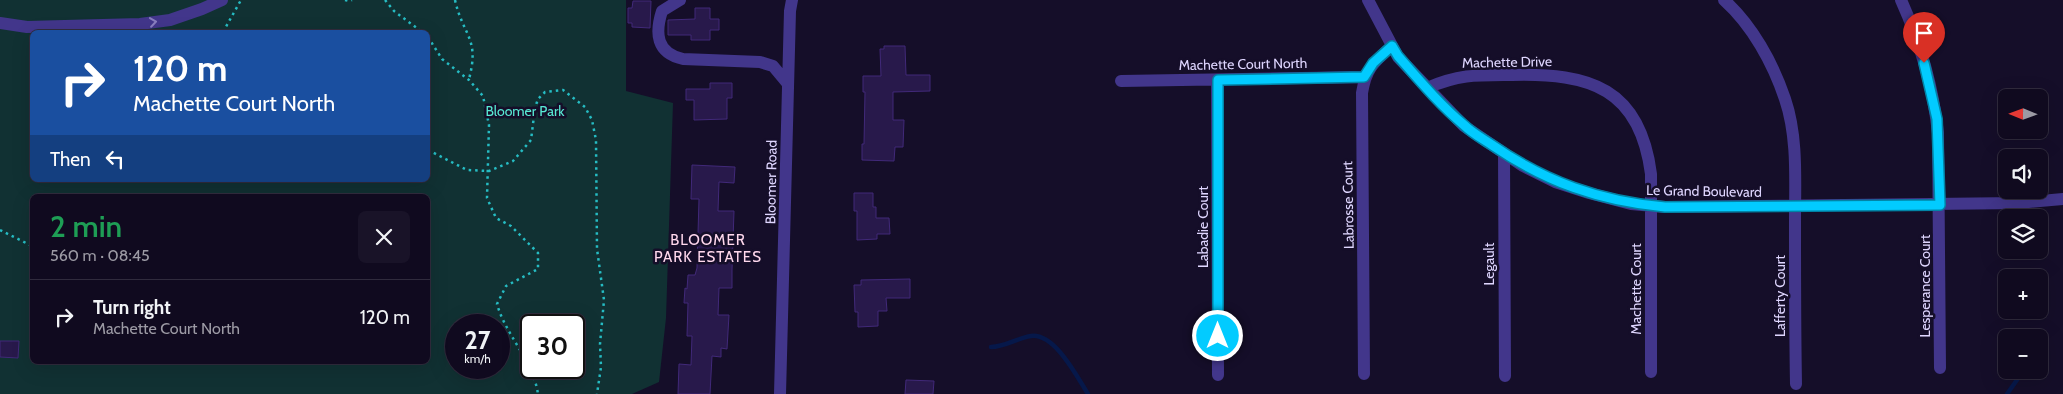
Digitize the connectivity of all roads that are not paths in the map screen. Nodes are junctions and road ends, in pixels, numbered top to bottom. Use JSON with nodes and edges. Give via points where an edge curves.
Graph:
{"nodes":[{"id":1,"x":222,"y":0,"type":"edge"},
{"id":2,"x":680,"y":0,"type":"edge"},
{"id":3,"x":792,"y":0,"type":"edge"},
{"id":4,"x":1368,"y":0,"type":"edge"},
{"id":5,"x":1724,"y":0,"type":"edge"},
{"id":6,"x":1900,"y":0,"type":"edge"},
{"id":7,"x":0,"y":23,"type":"edge"},
{"id":8,"x":1392,"y":46,"type":"junction"},
{"id":9,"x":1364,"y":77,"type":"junction"},
{"id":10,"x":1218,"y":80,"type":"junction"},
{"id":11,"x":1121,"y":81,"type":"dead end"},
{"id":12,"x":788,"y":84,"type":"junction"},
{"id":13,"x":1427,"y":88,"type":"junction"},
{"id":14,"x":1504,"y":153,"type":"junction"},
{"id":15,"x":2063,"y":199,"type":"edge"},
{"id":16,"x":1940,"y":205,"type":"junction"},
{"id":17,"x":1650,"y":206,"type":"junction"},
{"id":18,"x":1795,"y":207,"type":"junction"},
{"id":19,"x":1940,"y":368,"type":"dead end"},
{"id":20,"x":1652,"y":372,"type":"dead end"},
{"id":21,"x":1364,"y":374,"type":"dead end"},
{"id":22,"x":1218,"y":375,"type":"dead end"},
{"id":23,"x":1505,"y":376,"type":"dead end"},
{"id":24,"x":1796,"y":384,"type":"dead end"},
{"id":25,"x":780,"y":394,"type":"edge"}],
"edges":[{"from":7,"to":1,"type":"street","one_way":true,"via":[[27,27],[140,24],[170,20]]},
{"from":2,"to":12,"type":"street","via":[[662,11],[658,25],[660,43],[665,50],[683,59],[760,62],[773,66]]},
{"from":3,"to":12,"type":"street","name":"Bloomer Road"},
{"from":4,"to":8,"type":"street","name":"Le Grand Boulevard"},
{"from":5,"to":18,"type":"street","name":"Lafferty Court","via":[[1755,36],[1786,100],[1794,155]]},
{"from":6,"to":16,"type":"street","name":"Lesperance Court","via":[[1916,35],[1935,105]]},
{"from":8,"to":9,"type":"street","via":[[1373,63]]},
{"from":8,"to":13,"type":"street","name":"Le Grand Boulevard"},
{"from":9,"to":10,"type":"street","name":"Machette Court North"},
{"from":9,"to":21,"type":"street","name":"Labrosse Court","via":[[1361,116]]},
{"from":10,"to":11,"type":"street","name":"Machette Court North"},
{"from":10,"to":22,"type":"street","name":"Labadie Court"},
{"from":12,"to":25,"type":"street","name":"Bloomer Road"},
{"from":13,"to":14,"type":"street","name":"Le Grand Boulevard","via":[[1464,126]]},
{"from":13,"to":17,"type":"street","name":"Machette Drive","via":[[1467,75],[1548,74],[1596,84],[1635,116],[1648,155]]},
{"from":14,"to":17,"type":"street","name":"Le Grand Boulevard","via":[[1555,182],[1630,204]]},
{"from":14,"to":23,"type":"street","name":"Legault"},
{"from":15,"to":16,"type":"street","name":"Le Grand Boulevard","via":[[2018,204]]},
{"from":16,"to":18,"type":"street","name":"Le Grand Boulevard"},
{"from":16,"to":19,"type":"street","name":"Lesperance Court"},
{"from":17,"to":18,"type":"street","name":"Le Grand Boulevard"},
{"from":17,"to":20,"type":"street","name":"Machette Court"},
{"from":18,"to":24,"type":"street","name":"Lafferty Court"}]}
